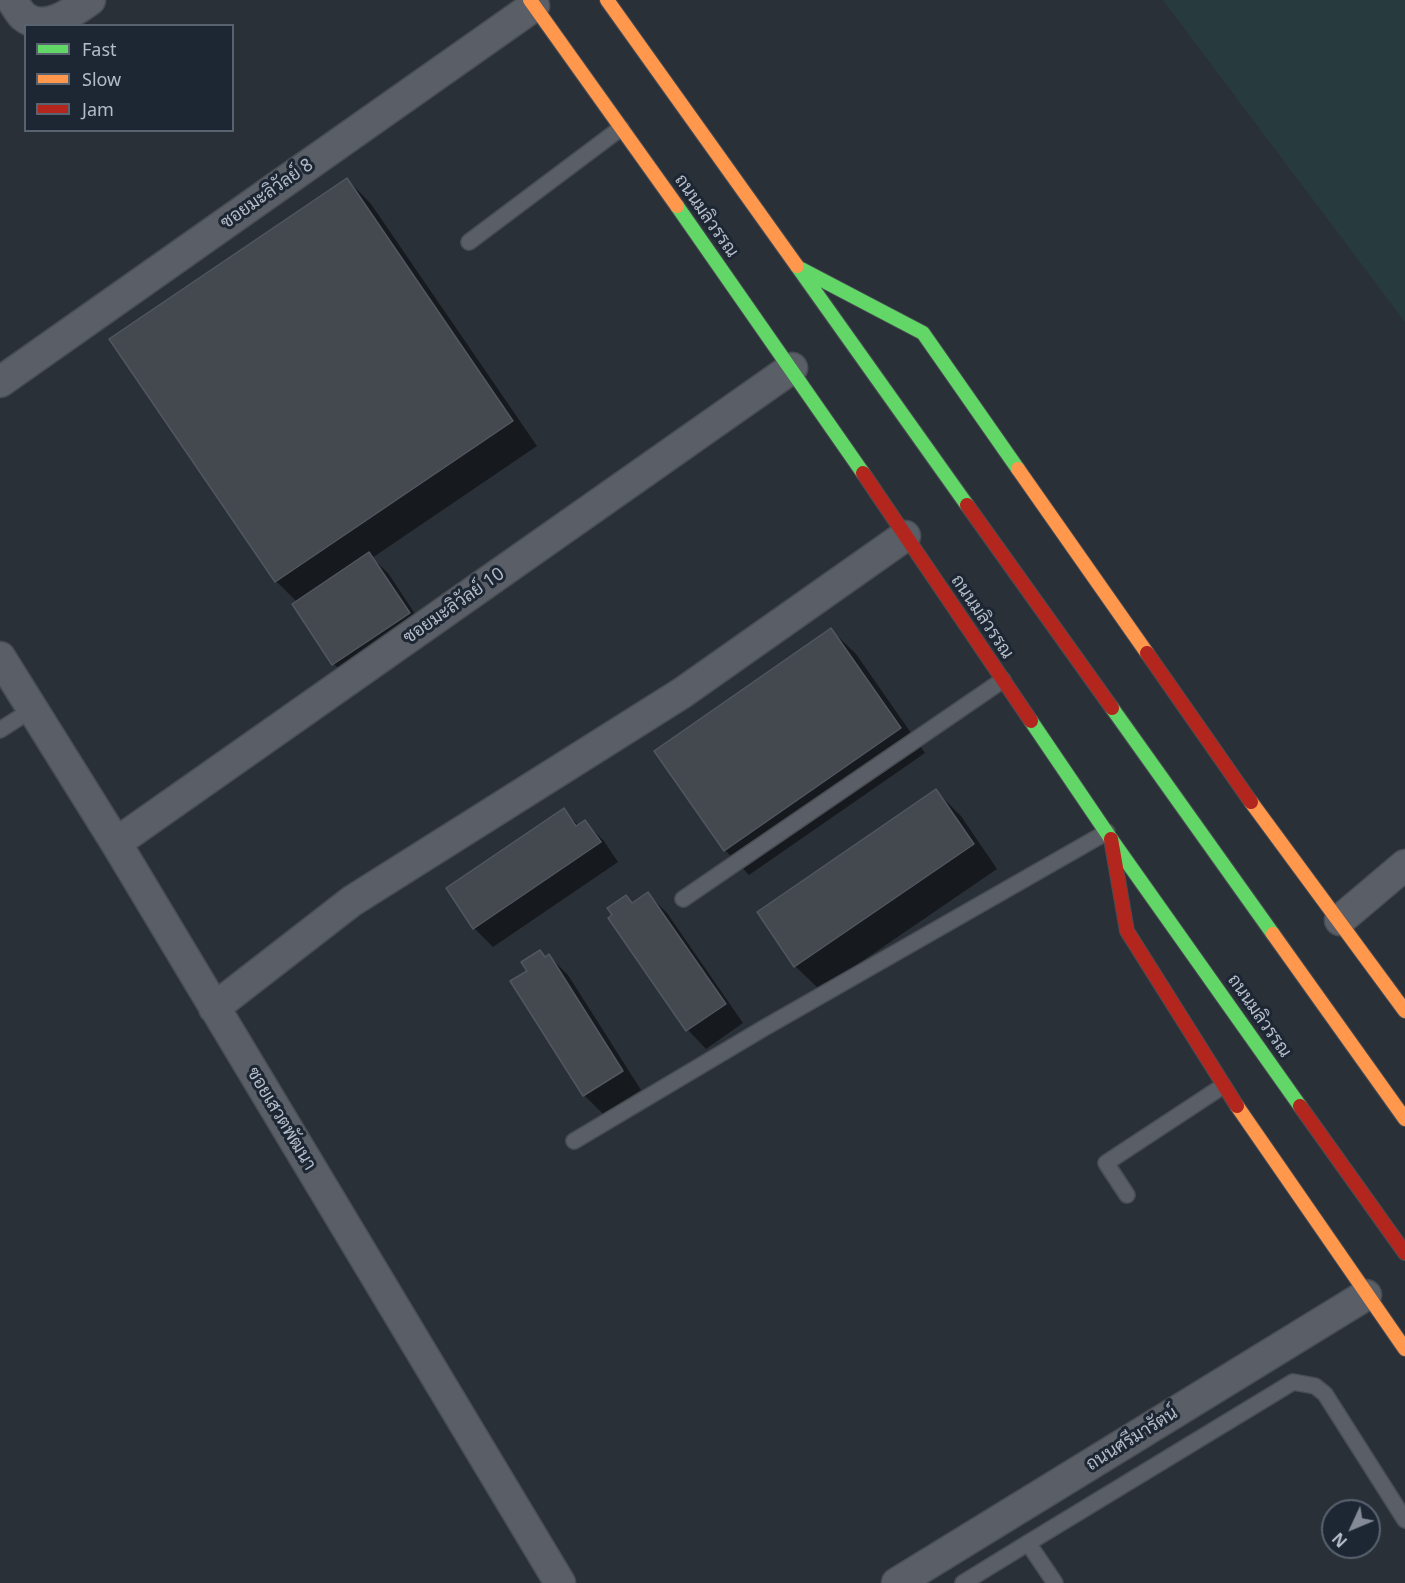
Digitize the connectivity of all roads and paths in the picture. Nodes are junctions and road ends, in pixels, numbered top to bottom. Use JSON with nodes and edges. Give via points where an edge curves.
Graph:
{"nodes":[{"id":1,"x":12,"y":0,"type":"edge"},
{"id":2,"x":90,"y":0,"type":"edge"},
{"id":3,"x":607,"y":0,"type":"edge"},
{"id":4,"x":532,"y":3,"type":"edge"},
{"id":5,"x":621,"y":128,"type":"junction"},
{"id":6,"x":469,"y":242,"type":"dead end"},
{"id":7,"x":801,"y":269,"type":"junction"},
{"id":8,"x":792,"y":368,"type":"junction"},
{"id":9,"x":0,"y":382,"type":"edge"},
{"id":10,"x":905,"y":536,"type":"junction"},
{"id":11,"x":0,"y":657,"type":"edge"},
{"id":12,"x":1003,"y":680,"type":"junction"},
{"id":13,"x":33,"y":709,"type":"junction"},
{"id":14,"x":0,"y":730,"type":"edge"},
{"id":15,"x":1109,"y":835,"type":"junction"},
{"id":16,"x":116,"y":843,"type":"junction"},
{"id":17,"x":1405,"y":865,"type":"edge"},
{"id":18,"x":683,"y":899,"type":"dead end"},
{"id":19,"x":1340,"y":920,"type":"junction"},
{"id":20,"x":214,"y":1008,"type":"junction"},
{"id":21,"x":1405,"y":1011,"type":"edge"},
{"id":22,"x":1223,"y":1086,"type":"junction"},
{"id":23,"x":1405,"y":1119,"type":"edge"},
{"id":24,"x":574,"y":1141,"type":"dead end"},
{"id":25,"x":1127,"y":1195,"type":"dead end"},
{"id":26,"x":1405,"y":1253,"type":"edge"},
{"id":27,"x":1366,"y":1295,"type":"junction"},
{"id":28,"x":1405,"y":1349,"type":"edge"},
{"id":29,"x":1405,"y":1520,"type":"edge"},
{"id":30,"x":1028,"y":1543,"type":"junction"},
{"id":31,"x":560,"y":1583,"type":"edge"},
{"id":32,"x":897,"y":1583,"type":"edge"},
{"id":33,"x":963,"y":1583,"type":"edge"},
{"id":34,"x":1055,"y":1583,"type":"edge"}],
"edges":[{"from":1,"to":2,"type":"street","via":[[23,16],[42,21],[67,17]]},
{"from":3,"to":7,"type":"main road"},
{"from":4,"to":5,"type":"main road","name":"ถนนมลิวรรณ"},
{"from":4,"to":9,"type":"street","name":"ซอยมะลิวัลย์ 8"},
{"from":5,"to":6,"type":"lane"},
{"from":5,"to":8,"type":"main road","name":"ถนนมลิวรรณ"},
{"from":7,"to":19,"type":"main road","via":[[923,333],[1260,814]]},
{"from":7,"to":23,"type":"main road"},
{"from":8,"to":10,"type":"main road","name":"ถนนมลิวรรณ"},
{"from":8,"to":16,"type":"street","name":"ซอยมะลิวัลย์ 10"},
{"from":10,"to":12,"type":"main road","name":"ถนนมลิวรรณ"},
{"from":10,"to":20,"type":"street","via":[[682,693],[352,901]]},
{"from":11,"to":13,"type":"street","name":"ซอยเสวตพัฒนา"},
{"from":12,"to":15,"type":"main road","name":"ถนนมลิวรรณ"},
{"from":12,"to":18,"type":"lane"},
{"from":13,"to":14,"type":"lane"},
{"from":13,"to":16,"type":"street","name":"ซอยเสวตพัฒนา"},
{"from":15,"to":22,"type":"main road","via":[[1127,931]]},
{"from":15,"to":24,"type":"lane","via":[[764,1028]]},
{"from":15,"to":26,"type":"main road","name":"ถนนมลิวรรณ"},
{"from":16,"to":20,"type":"street","name":"ซอยเสวตพัฒนา"},
{"from":17,"to":19,"type":"street"},
{"from":19,"to":21,"type":"main road"},
{"from":20,"to":31,"type":"street","name":"ซอยเสวตพัฒนา"},
{"from":22,"to":25,"type":"lane","via":[[1106,1163]]},
{"from":22,"to":27,"type":"main road"},
{"from":27,"to":28,"type":"main road"},
{"from":27,"to":32,"type":"street","name":"ถนนศรีมารัตน์"},
{"from":29,"to":30,"type":"lane","via":[[1325,1394],[1315,1386],[1293,1382]]},
{"from":30,"to":33,"type":"lane"},
{"from":30,"to":34,"type":"lane"}]}
